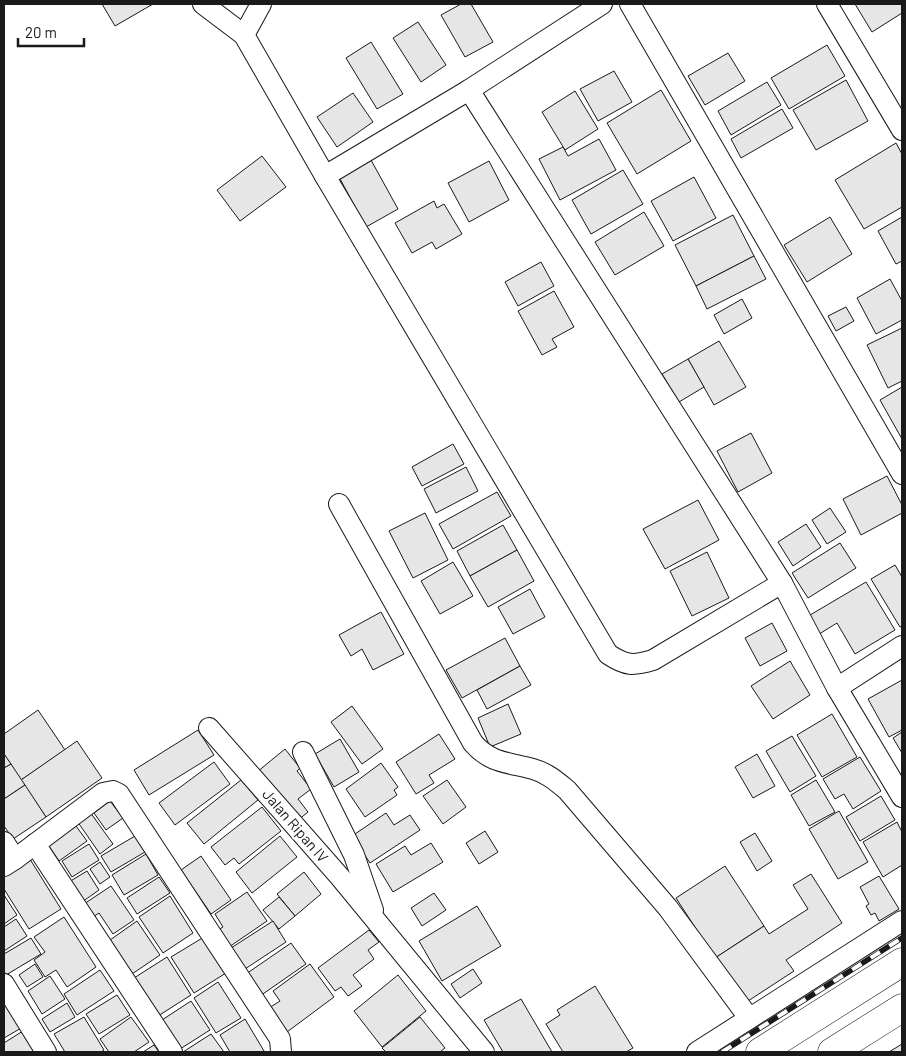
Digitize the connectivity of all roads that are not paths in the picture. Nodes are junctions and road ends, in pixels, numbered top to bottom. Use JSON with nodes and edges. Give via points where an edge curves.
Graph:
{"nodes":[{"id":1,"x":203,"y":4,"type":"edge"},
{"id":2,"x":261,"y":4,"type":"edge"},
{"id":3,"x":602,"y":4,"type":"edge"},
{"id":4,"x":630,"y":4,"type":"edge"},
{"id":5,"x":827,"y":4,"type":"edge"},
{"id":6,"x":244,"y":36,"type":"junction"},
{"id":7,"x":468,"y":90,"type":"junction"},
{"id":8,"x":902,"y":130,"type":"edge"},
{"id":9,"x":325,"y":176,"type":"junction"},
{"id":10,"x":902,"y":474,"type":"edge"},
{"id":11,"x":339,"y":504,"type":"dead end"},
{"id":12,"x":782,"y":583,"type":"junction"},
{"id":13,"x":902,"y":646,"type":"edge"},
{"id":14,"x":837,"y":688,"type":"junction"},
{"id":15,"x":209,"y":728,"type":"dead end"},
{"id":16,"x":303,"y":752,"type":"dead end"},
{"id":17,"x":902,"y":797,"type":"edge"},
{"id":18,"x":4,"y":842,"type":"edge"},
{"id":19,"x":35,"y":844,"type":"junction"},
{"id":20,"x":9,"y":862,"type":"edge"},
{"id":21,"x":902,"y":921,"type":"edge"},
{"id":22,"x":379,"y":926,"type":"junction"},
{"id":23,"x":902,"y":962,"type":"edge"},
{"id":24,"x":5,"y":987,"type":"edge"},
{"id":25,"x":902,"y":1008,"type":"edge"},
{"id":26,"x":749,"y":1018,"type":"junction"},
{"id":27,"x":849,"y":1048,"type":"edge"},
{"id":28,"x":46,"y":1052,"type":"edge"},
{"id":29,"x":172,"y":1052,"type":"edge"},
{"id":30,"x":281,"y":1052,"type":"edge"},
{"id":31,"x":484,"y":1052,"type":"edge"},
{"id":32,"x":697,"y":1052,"type":"edge"},
{"id":33,"x":760,"y":1052,"type":"edge"}],
"edges":[{"from":1,"to":6,"type":"street"},
{"from":2,"to":6,"type":"street"},
{"from":3,"to":7,"type":"street"},
{"from":4,"to":10,"type":"street"},
{"from":5,"to":8,"type":"street"},
{"from":6,"to":9,"type":"street"},
{"from":7,"to":9,"type":"street"},
{"from":7,"to":12,"type":"street"},
{"from":9,"to":12,"type":"street","via":[[608,654],[623,664],[653,660]]},
{"from":11,"to":26,"type":"street","via":[[473,743],[492,760],[535,770],[551,777],[567,790],[668,908]]},
{"from":12,"to":14,"type":"street"},
{"from":13,"to":14,"type":"street"},
{"from":14,"to":17,"type":"street"},
{"from":15,"to":22,"type":"street","name":"Jalan Ripan IV"},
{"from":16,"to":22,"type":"street","name":"Jalan Ripan IV","via":[[354,854]]},
{"from":18,"to":20,"type":"street"},
{"from":19,"to":20,"type":"street"},
{"from":19,"to":29,"type":"street"},
{"from":19,"to":30,"type":"street","via":[[103,793],[113,791],[120,794],[280,1039]]},
{"from":21,"to":26,"type":"street"},
{"from":22,"to":31,"type":"street","name":"Jalan Ripan IV"},
{"from":23,"to":33,"type":"highway"},
{"from":24,"to":28,"type":"street"},
{"from":25,"to":27,"type":"highway"},
{"from":26,"to":32,"type":"street"}]}
